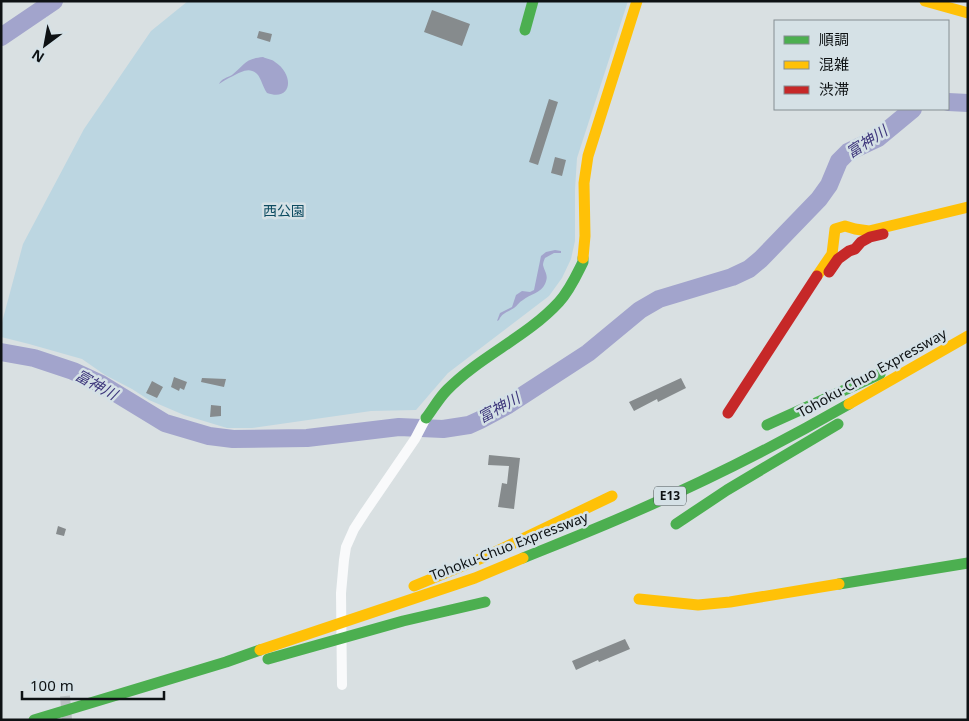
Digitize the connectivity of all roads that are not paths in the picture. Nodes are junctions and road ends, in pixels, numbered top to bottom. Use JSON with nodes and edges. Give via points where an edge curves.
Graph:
{"nodes":[{"id":1,"x":533,"y":1,"type":"edge"},
{"id":2,"x":636,"y":1,"type":"edge"},
{"id":3,"x":926,"y":1,"type":"edge"},
{"id":4,"x":968,"y":12,"type":"edge"},
{"id":5,"x":525,"y":30,"type":"dead end"},
{"id":6,"x":968,"y":207,"type":"edge"},
{"id":7,"x":968,"y":212,"type":"edge"},
{"id":8,"x":968,"y":325,"type":"edge"},
{"id":9,"x":968,"y":337,"type":"edge"},
{"id":10,"x":426,"y":418,"type":"joint"},
{"id":11,"x":767,"y":425,"type":"dead end"},
{"id":12,"x":612,"y":496,"type":"dead end"},
{"id":13,"x":676,"y":524,"type":"dead end"},
{"id":14,"x":968,"y":557,"type":"edge"},
{"id":15,"x":968,"y":563,"type":"edge"},
{"id":16,"x":652,"y":589,"type":"dead end"},
{"id":17,"x":639,"y":599,"type":"dead end"},
{"id":18,"x":485,"y":602,"type":"dead end"},
{"id":19,"x":355,"y":614,"type":"junction"},
{"id":20,"x":342,"y":685,"type":"dead end"},
{"id":21,"x":143,"y":686,"type":"junction"},
{"id":22,"x":34,"y":720,"type":"edge"}],
"edges":[{"from":1,"to":5,"type":"main road"},
{"from":2,"to":10,"type":"main road","via":[[588,156],[584,183],[583,262],[572,284],[541,319],[446,391]]},
{"from":3,"to":4,"type":"main road"},
{"from":6,"to":7,"type":"main road","via":[[869,231],[845,226],[835,229],[832,254],[732,414],[838,259],[870,237]]},
{"from":8,"to":11,"type":"main road","via":[[902,363]]},
{"from":9,"to":13,"type":"main road","via":[[850,416]]},
{"from":9,"to":19,"type":"main road","name":"Tohoku-Chuo Expressway","number":"E13","via":[[814,424],[633,513],[475,578]]},
{"from":10,"to":20,"type":"street","via":[[346,547],[341,593]]},
{"from":12,"to":19,"type":"main road"},
{"from":14,"to":16,"type":"main road","via":[[695,599]]},
{"from":15,"to":17,"type":"main road","via":[[730,602],[698,605]]},
{"from":18,"to":21,"type":"main road","via":[[403,621],[196,679]]},
{"from":19,"to":21,"type":"main road","name":"Tohoku-Chuo Expressway","number":"E13","via":[[226,662]]},
{"from":21,"to":22,"type":"main road","name":"Tohoku-Chuo Expressway","number":"E13"}]}
